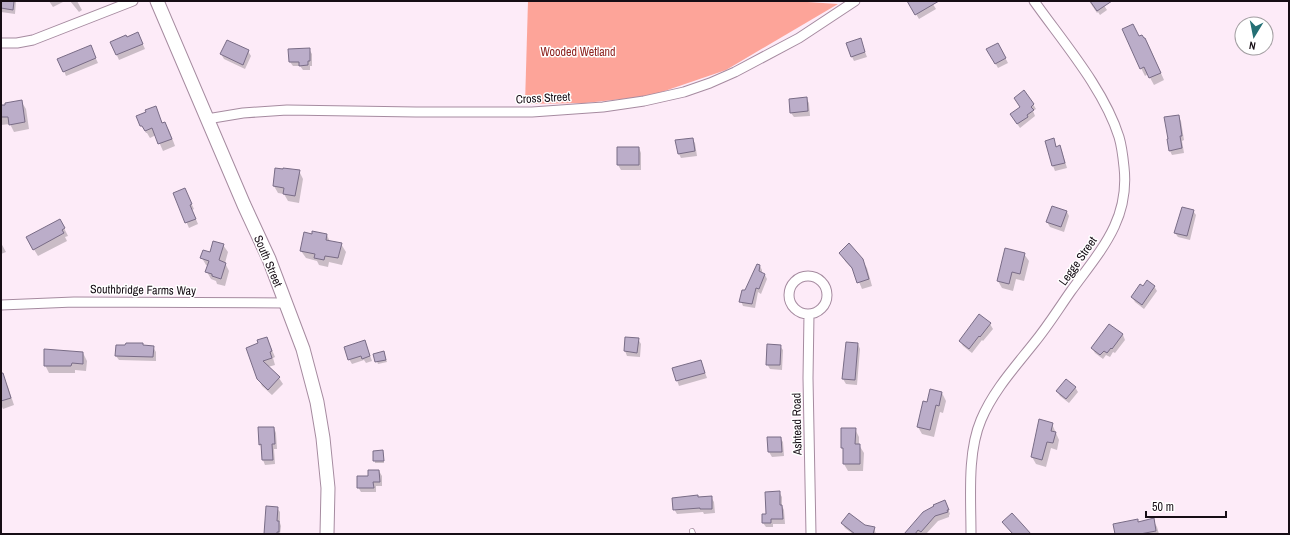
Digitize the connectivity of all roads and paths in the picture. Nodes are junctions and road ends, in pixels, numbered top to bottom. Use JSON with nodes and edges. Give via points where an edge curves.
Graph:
{"nodes":[{"id":1,"x":133,"y":1,"type":"edge"},
{"id":2,"x":157,"y":1,"type":"edge"},
{"id":3,"x":855,"y":1,"type":"edge"},
{"id":4,"x":1034,"y":1,"type":"edge"},
{"id":5,"x":1,"y":43,"type":"edge"},
{"id":6,"x":207,"y":119,"type":"junction"},
{"id":7,"x":286,"y":303,"type":"junction"},
{"id":8,"x":1,"y":305,"type":"edge"},
{"id":9,"x":809,"y":314,"type":"junction"},
{"id":10,"x":327,"y":534,"type":"edge"},
{"id":11,"x":811,"y":534,"type":"edge"},
{"id":12,"x":971,"y":534,"type":"edge"}],
"edges":[{"from":1,"to":5,"type":"street","via":[[33,40]]},
{"from":2,"to":6,"type":"street","name":"South Street"},
{"from":3,"to":6,"type":"street","name":"Cross Street","via":[[799,38],[735,72],[684,92],[644,101],[532,112],[287,110]]},
{"from":4,"to":12,"type":"street","name":"Legge Street","via":[[1095,88],[1115,126],[1123,155],[1124,196],[1116,223],[1101,251],[1004,381],[985,411],[977,431],[972,457]]},
{"from":6,"to":7,"type":"street","name":"South Street"},
{"from":7,"to":8,"type":"street","name":"Southbridge Farms Way","via":[[74,302]]},
{"from":7,"to":10,"type":"street","name":"South Street","via":[[308,367],[321,420],[328,488]]},
{"from":9,"to":9,"type":"street","via":[[795,309],[789,295],[795,281],[804,276],[814,276],[821,280],[828,293],[823,308]]},
{"from":9,"to":11,"type":"street","name":"Ashtead Road"}]}
